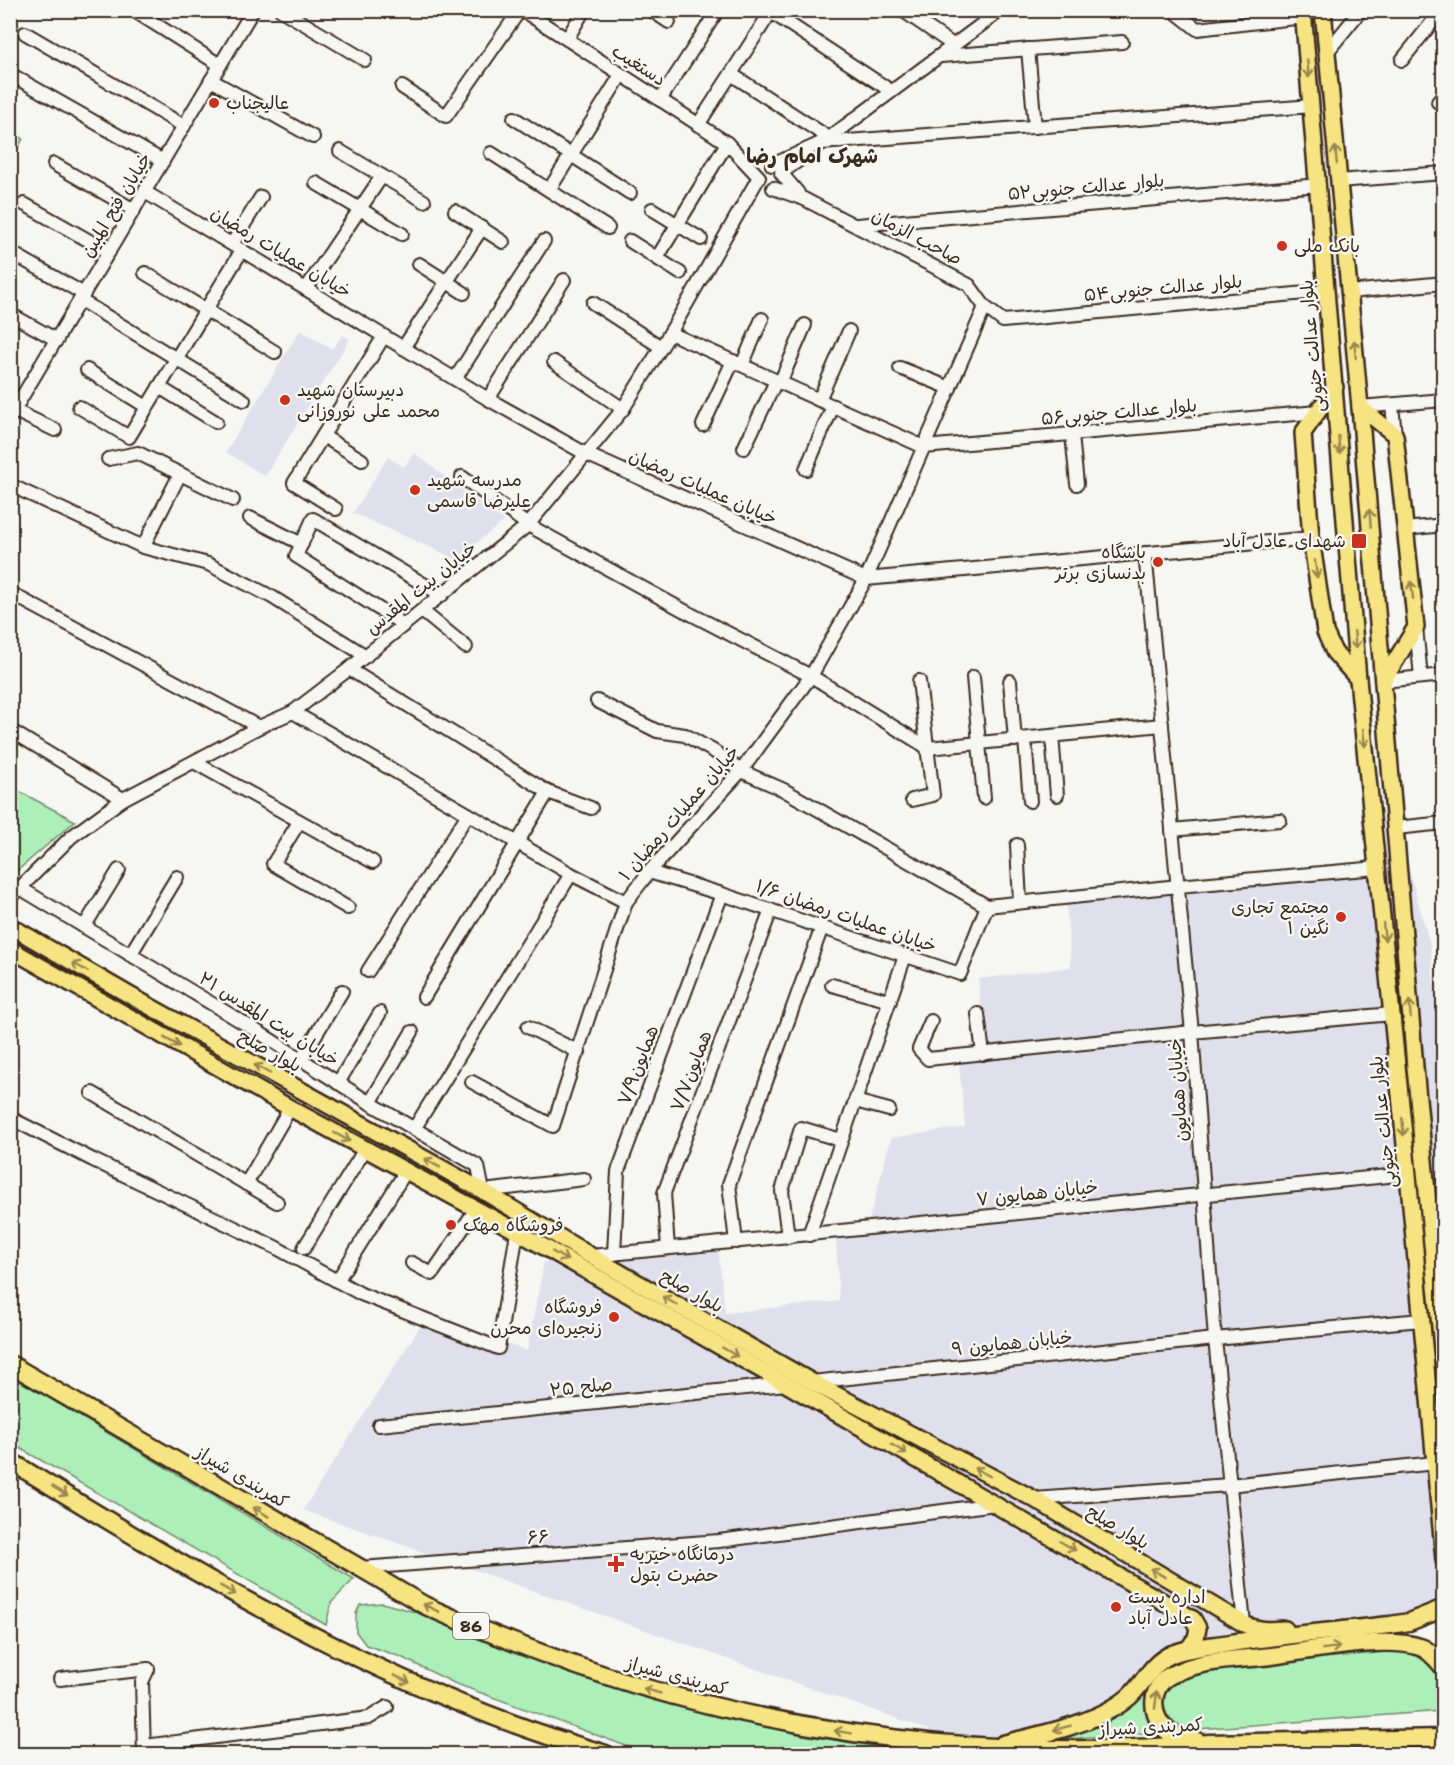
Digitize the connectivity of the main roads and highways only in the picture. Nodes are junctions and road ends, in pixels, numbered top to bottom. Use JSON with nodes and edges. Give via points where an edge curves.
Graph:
{"nodes":[{"id":1,"x":1323,"y":10,"type":"edge"},
{"id":2,"x":1304,"y":14,"type":"edge"},
{"id":3,"x":1335,"y":387,"type":"junction"},
{"id":4,"x":1360,"y":407,"type":"junction"},
{"id":5,"x":1358,"y":679,"type":"junction"},
{"id":6,"x":1383,"y":681,"type":"junction"},
{"id":7,"x":10,"y":926,"type":"edge"},
{"id":8,"x":10,"y":949,"type":"edge"},
{"id":9,"x":131,"y":996,"type":"junction"},
{"id":10,"x":121,"y":1013,"type":"junction"},
{"id":11,"x":1415,"y":1067,"type":"junction"},
{"id":12,"x":1397,"y":1069,"type":"junction"},
{"id":13,"x":10,"y":1364,"type":"edge"},
{"id":14,"x":1443,"y":1369,"type":"edge"},
{"id":15,"x":10,"y":1461,"type":"edge"},
{"id":16,"x":1128,"y":1556,"type":"junction"},
{"id":17,"x":1443,"y":1560,"type":"edge"},
{"id":18,"x":1115,"y":1574,"type":"junction"},
{"id":19,"x":1443,"y":1608,"type":"edge"},
{"id":20,"x":1372,"y":1627,"type":"junction"},
{"id":21,"x":1188,"y":1649,"type":"junction"},
{"id":22,"x":1443,"y":1668,"type":"edge"},
{"id":23,"x":1443,"y":1738,"type":"edge"},
{"id":24,"x":1209,"y":1743,"type":"junction"},
{"id":25,"x":984,"y":1749,"type":"junction"},
{"id":26,"x":606,"y":1755,"type":"edge"}],
"edges":[{"from":4,"to":1,"type":"main road","name":"بلوار عدالت جنوبی","one_way":true},
{"from":2,"to":3,"type":"main road","name":"بلوار عدالت جنوبی","one_way":true},
{"from":3,"to":5,"type":"main road","name":"بلوار عدالت جنوبی","one_way":true},
{"from":3,"to":5,"type":"main road","name":"بلوار عدالت جنوبی","one_way":true,"via":[[1303,433],[1311,538],[1325,632],[1334,652]]},
{"from":6,"to":4,"type":"main road","name":"بلوار عدالت جنوبی","one_way":true},
{"from":6,"to":4,"type":"main road","one_way":true,"via":[[1416,627],[1395,435]]},
{"from":5,"to":12,"type":"main road","name":"بلوار عدالت جنوبی","one_way":true},
{"from":11,"to":6,"type":"main road","name":"بلوار عدالت جنوبی","one_way":true},
{"from":9,"to":7,"type":"main road","name":"بلوار صلح","one_way":true},
{"from":8,"to":10,"type":"main road","name":"بلوار صلح"},
{"from":9,"to":10,"type":"main road"},
{"from":16,"to":9,"type":"main road","name":"بلوار صلح","one_way":true,"via":[[1034,1500],[812,1382],[483,1191]]},
{"from":10,"to":18,"type":"main road","name":"بلوار صلح","one_way":true,"via":[[518,1232]]},
{"from":11,"to":12,"type":"main road"},
{"from":11,"to":14,"type":"main road","name":"بلوار عدالت جنوبی"},
{"from":12,"to":17,"type":"main road","name":"بلوار عدالت جنوبی","one_way":true},
{"from":25,"to":13,"type":"highway","name":"کمربندی شیراز","number":"86","one_way":true,"via":[[815,1727],[685,1700],[537,1652],[448,1617]]},
{"from":15,"to":26,"type":"highway","one_way":true,"via":[[283,1621],[447,1700]]},
{"from":16,"to":18,"type":"main road"},
{"from":20,"to":16,"type":"main road","name":"بلوار صلح","one_way":true,"via":[[1253,1629]]},
{"from":18,"to":21,"type":"main road","name":"بلوار صلح","via":[[1193,1619],[1198,1628]]},
{"from":19,"to":20,"type":"highway","via":[[1409,1622]]},
{"from":20,"to":21,"type":"highway"},
{"from":21,"to":25,"type":"highway","one_way":true,"via":[[1170,1654],[1154,1665],[1130,1696],[1105,1712],[1071,1726]]},
{"from":24,"to":22,"type":"highway","one_way":true,"via":[[1173,1735],[1155,1715],[1159,1685],[1171,1674],[1196,1665],[1376,1643],[1420,1647]]},
{"from":23,"to":24,"type":"highway","name":"کمربندی شیراز","number":"86"},
{"from":24,"to":25,"type":"highway","name":"کمربندی شیراز","number":"86","via":[[1095,1750]]}]}
